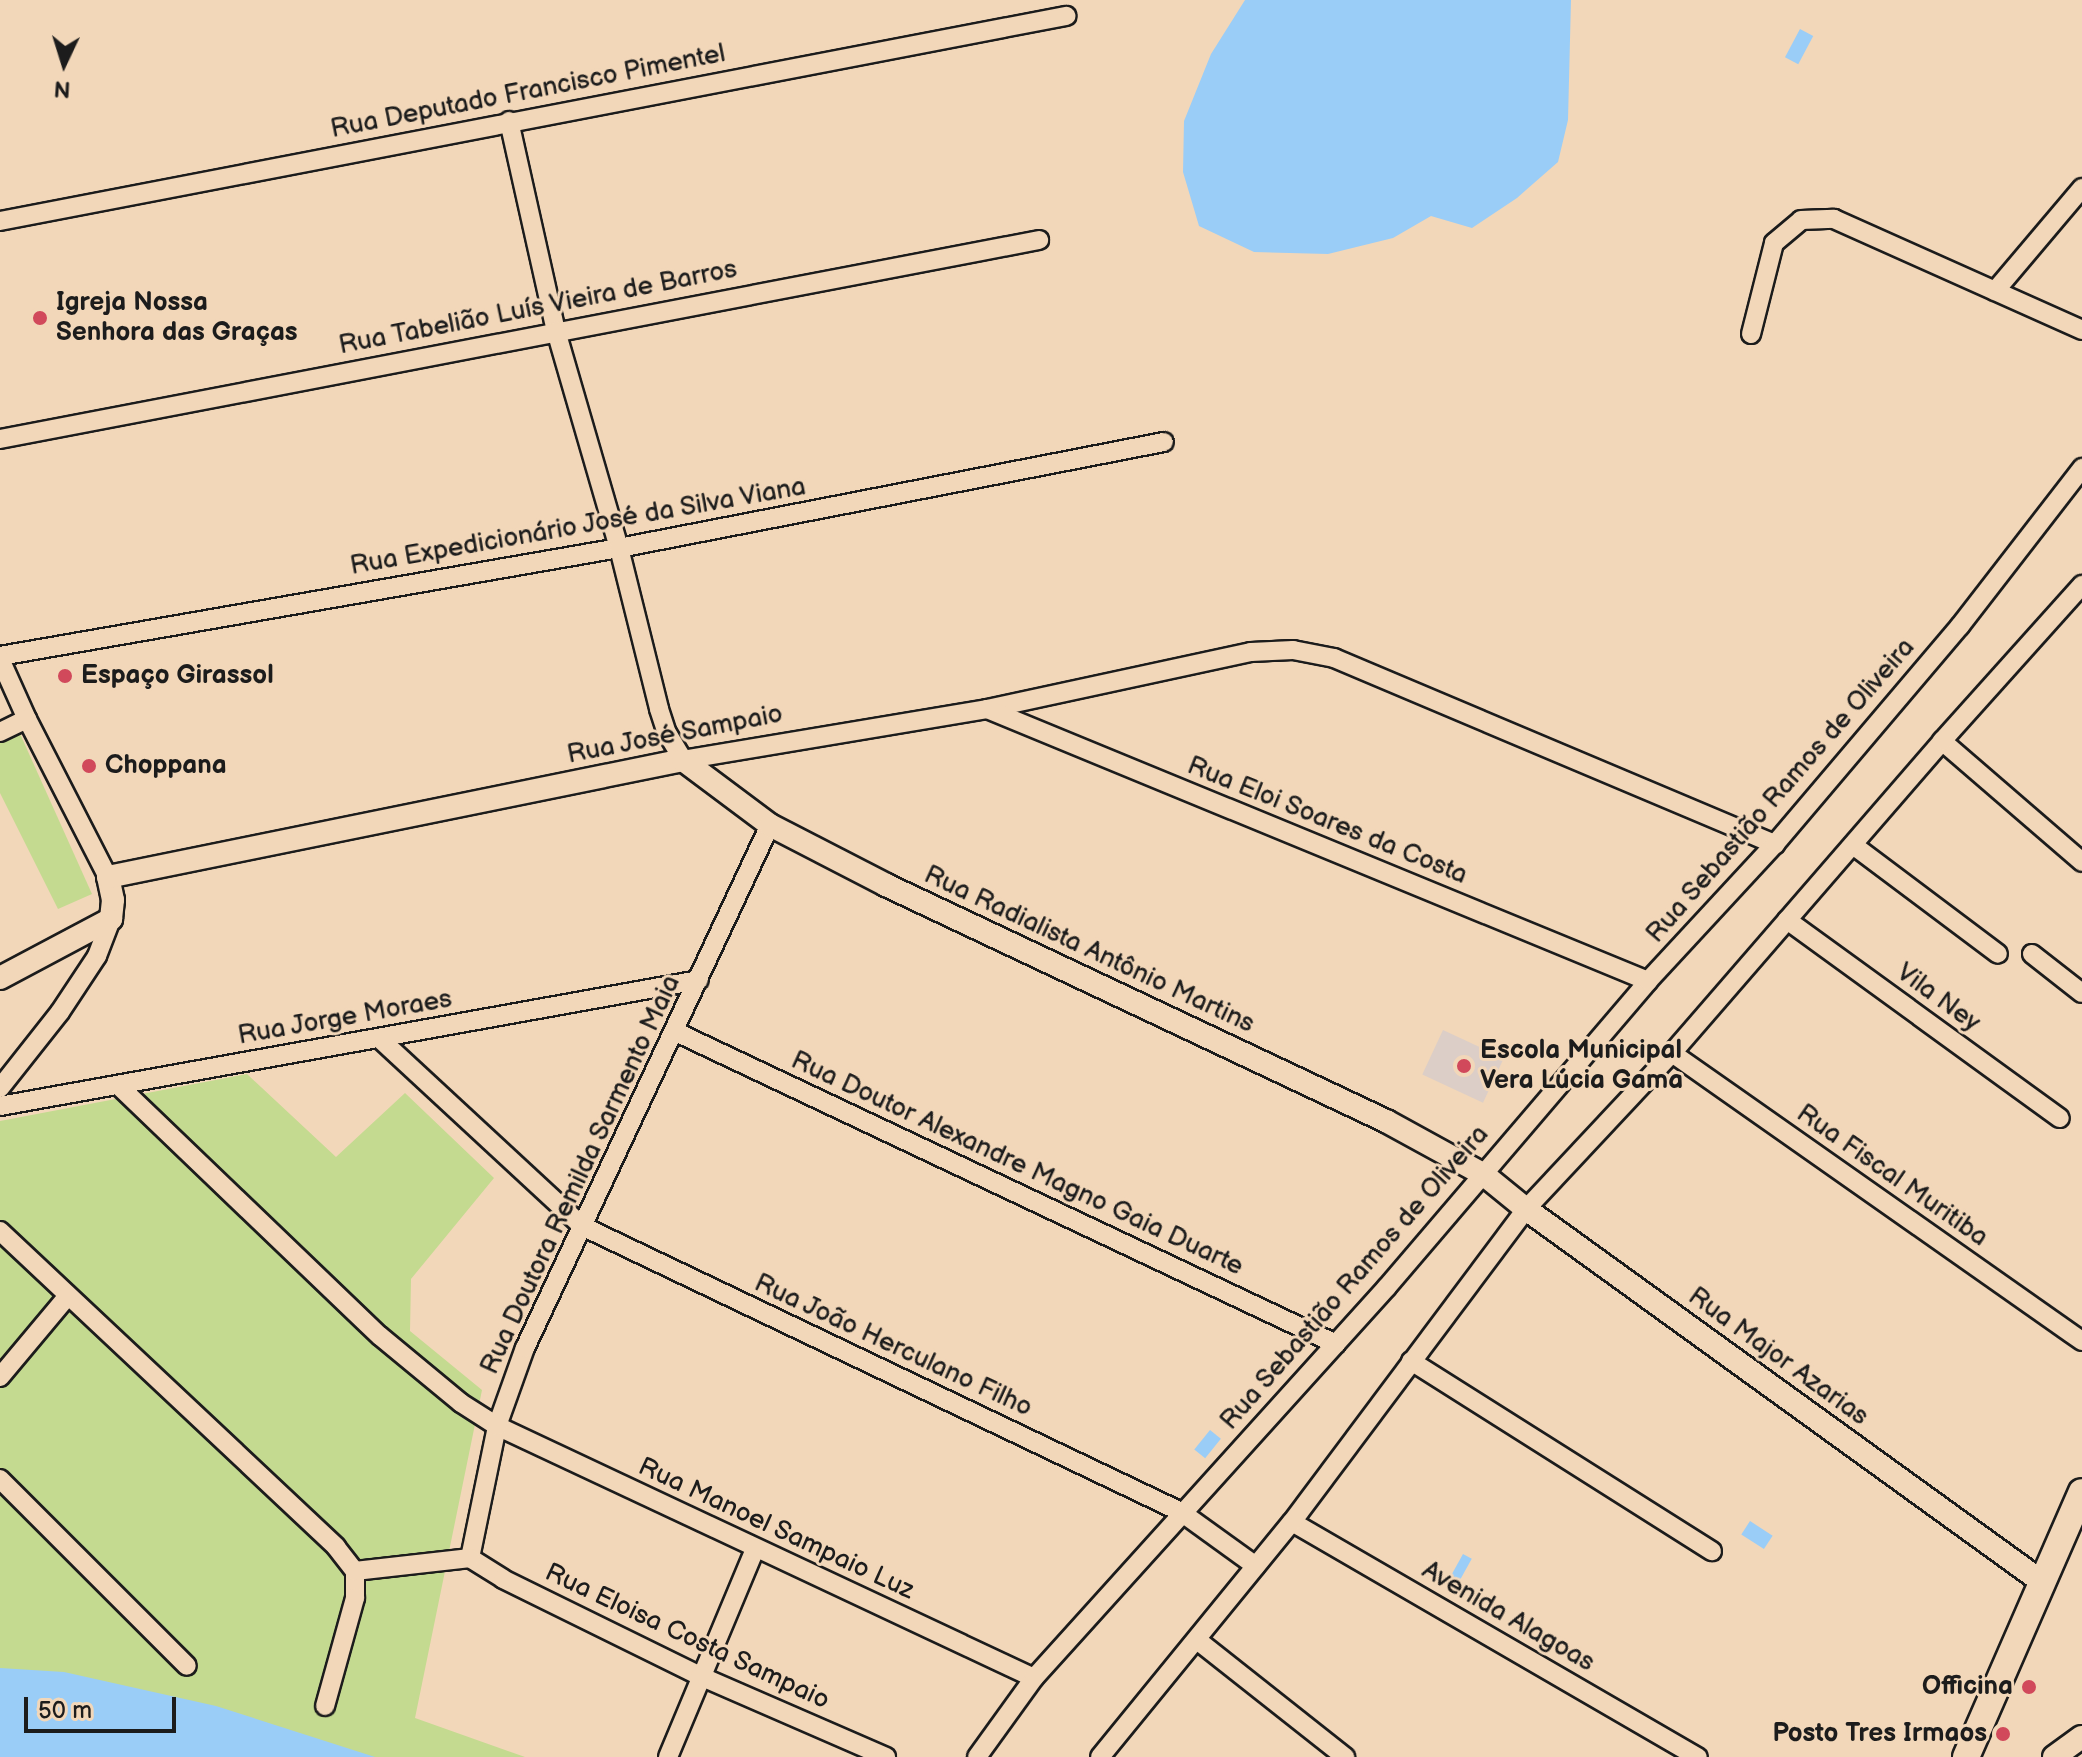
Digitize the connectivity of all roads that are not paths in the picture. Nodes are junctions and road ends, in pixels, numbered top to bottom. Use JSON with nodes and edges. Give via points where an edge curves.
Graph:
{"nodes":[{"id":1,"x":1066,"y":16,"type":"dead end"},
{"id":2,"x":509,"y":121,"type":"junction"},
{"id":3,"x":2082,"y":188,"type":"edge"},
{"id":4,"x":0,"y":221,"type":"edge"},
{"id":5,"x":1039,"y":240,"type":"dead end"},
{"id":6,"x":1995,"y":291,"type":"junction"},
{"id":7,"x":2082,"y":330,"type":"edge"},
{"id":8,"x":556,"y":331,"type":"junction"},
{"id":9,"x":1751,"y":334,"type":"dead end"},
{"id":10,"x":0,"y":439,"type":"edge"},
{"id":11,"x":1164,"y":442,"type":"dead end"},
{"id":12,"x":2082,"y":468,"type":"edge"},
{"id":13,"x":619,"y":548,"type":"junction"},
{"id":14,"x":2082,"y":585,"type":"edge"},
{"id":15,"x":0,"y":657,"type":"edge"},
{"id":16,"x":987,"y":709,"type":"junction"},
{"id":17,"x":27,"y":719,"type":"junction"},
{"id":18,"x":0,"y":732,"type":"edge"},
{"id":19,"x":1942,"y":741,"type":"junction"},
{"id":20,"x":683,"y":760,"type":"junction"},
{"id":21,"x":770,"y":825,"type":"junction"},
{"id":22,"x":1775,"y":844,"type":"junction"},
{"id":23,"x":1853,"y":845,"type":"junction"},
{"id":24,"x":2081,"y":858,"type":"edge"},
{"id":25,"x":108,"y":877,"type":"junction"},
{"id":26,"x":111,"y":919,"type":"junction"},
{"id":27,"x":1787,"y":920,"type":"junction"},
{"id":28,"x":1998,"y":954,"type":"dead end"},
{"id":29,"x":2032,"y":954,"type":"dead end"},
{"id":30,"x":0,"y":978,"type":"edge"},
{"id":31,"x":699,"y":980,"type":"junction"},
{"id":32,"x":1648,"y":981,"type":"junction"},
{"id":33,"x":2082,"y":993,"type":"edge"},
{"id":34,"x":676,"y":1032,"type":"junction"},
{"id":35,"x":380,"y":1039,"type":"junction"},
{"id":36,"x":1672,"y":1053,"type":"junction"},
{"id":37,"x":119,"y":1086,"type":"junction"},
{"id":38,"x":0,"y":1088,"type":"edge"},
{"id":39,"x":0,"y":1106,"type":"edge"},
{"id":40,"x":2060,"y":1118,"type":"dead end"},
{"id":41,"x":1483,"y":1174,"type":"junction"},
{"id":42,"x":1526,"y":1209,"type":"junction"},
{"id":43,"x":582,"y":1226,"type":"junction"},
{"id":44,"x":0,"y":1231,"type":"edge"},
{"id":45,"x":67,"y":1297,"type":"junction"},
{"id":46,"x":2082,"y":1341,"type":"edge"},
{"id":47,"x":1336,"y":1344,"type":"junction"},
{"id":48,"x":1411,"y":1361,"type":"junction"},
{"id":49,"x":0,"y":1377,"type":"edge"},
{"id":50,"x":497,"y":1426,"type":"junction"},
{"id":51,"x":0,"y":1479,"type":"edge"},
{"id":52,"x":2082,"y":1492,"type":"edge"},
{"id":53,"x":1181,"y":1512,"type":"junction"},
{"id":54,"x":1292,"y":1522,"type":"junction"},
{"id":55,"x":755,"y":1549,"type":"junction"},
{"id":56,"x":1712,"y":1551,"type":"dead end"},
{"id":57,"x":470,"y":1558,"type":"junction"},
{"id":58,"x":1256,"y":1566,"type":"junction"},
{"id":59,"x":355,"y":1571,"type":"junction"},
{"id":60,"x":2042,"y":1582,"type":"junction"},
{"id":61,"x":1197,"y":1640,"type":"junction"},
{"id":62,"x":187,"y":1666,"type":"dead end"},
{"id":63,"x":700,"y":1676,"type":"junction"},
{"id":64,"x":1034,"y":1678,"type":"junction"},
{"id":65,"x":325,"y":1706,"type":"dead end"},
{"id":66,"x":2082,"y":1737,"type":"edge"},
{"id":67,"x":668,"y":1757,"type":"edge"},
{"id":68,"x":886,"y":1757,"type":"edge"},
{"id":69,"x":977,"y":1757,"type":"edge"},
{"id":70,"x":1100,"y":1757,"type":"edge"},
{"id":71,"x":1345,"y":1757,"type":"edge"},
{"id":72,"x":1698,"y":1757,"type":"edge"},
{"id":73,"x":1966,"y":1757,"type":"edge"},
{"id":74,"x":2054,"y":1757,"type":"edge"}],
"edges":[{"from":1,"to":2,"type":"street","name":"Rua Deputado Francisco Pimentel"},
{"from":2,"to":4,"type":"street","name":"Rua Deputado Francisco Pimentel"},
{"from":2,"to":8,"type":"street"},
{"from":3,"to":6,"type":"street"},
{"from":5,"to":8,"type":"street","name":"Rua Tabelião Luís Vieira de Barros"},
{"from":6,"to":7,"type":"street"},
{"from":6,"to":9,"type":"street","via":[[1834,219],[1801,220],[1774,243]]},
{"from":8,"to":10,"type":"street","name":"Rua Tabelião Luís Vieira de Barros"},
{"from":8,"to":13,"type":"street"},
{"from":11,"to":13,"type":"street","name":"Rua Expedicionário José da Silva Viana"},
{"from":12,"to":22,"type":"street","name":"Rua Sebastião Ramos de Oliveira","via":[[1960,626]]},
{"from":13,"to":15,"type":"street","name":"Rua Expedicionário José da Silva Viana"},
{"from":13,"to":20,"type":"street","via":[[659,709]]},
{"from":14,"to":19,"type":"street"},
{"from":15,"to":17,"type":"street"},
{"from":16,"to":20,"type":"street","name":"Rua José Sampaio"},
{"from":16,"to":22,"type":"street","name":"Rua José Sampaio","via":[[1251,652],[1293,650],[1334,658]]},
{"from":16,"to":32,"type":"street","name":"Rua Eloi Soares da Costa"},
{"from":17,"to":18,"type":"street"},
{"from":17,"to":25,"type":"street"},
{"from":19,"to":23,"type":"street"},
{"from":19,"to":24,"type":"street"},
{"from":20,"to":21,"type":"street","name":"Rua Radialista Antônio Martins"},
{"from":20,"to":25,"type":"street","name":"Rua José Sampaio"},
{"from":21,"to":31,"type":"street","name":"Rua Doutora Remilda Sarmento Maia"},
{"from":21,"to":41,"type":"street","name":"Rua Radialista Antônio Martins","via":[[1386,1121]]},
{"from":22,"to":32,"type":"street","name":"Rua Sebastião Ramos de Oliveira"},
{"from":23,"to":27,"type":"street"},
{"from":23,"to":28,"type":"street"},
{"from":25,"to":26,"type":"street"},
{"from":26,"to":30,"type":"street"},
{"from":26,"to":38,"type":"street","via":[[97,956]]},
{"from":27,"to":36,"type":"street"},
{"from":27,"to":40,"type":"street","name":"Vila Ney"},
{"from":29,"to":33,"type":"street"},
{"from":31,"to":34,"type":"street","name":"Rua Doutora Remilda Sarmento Maia"},
{"from":31,"to":35,"type":"street","name":"Rua Jorge Moraes"},
{"from":32,"to":41,"type":"street","name":"Rua Sebastião Ramos de Oliveira"},
{"from":34,"to":43,"type":"street","name":"Rua Doutora Remilda Sarmento Maia"},
{"from":34,"to":47,"type":"street","name":"Rua Doutor Alexandre Magno Gaia Duarte"},
{"from":35,"to":37,"type":"street","name":"Rua Jorge Moraes"},
{"from":35,"to":43,"type":"street","name":"Rua João Herculano Filho"},
{"from":36,"to":42,"type":"street"},
{"from":36,"to":46,"type":"street","name":"Rua Fiscal Muritiba"},
{"from":37,"to":39,"type":"street","name":"Rua Jorge Moraes"},
{"from":37,"to":50,"type":"street","name":"Rua Manoel Sampaio Luz","via":[[380,1336]]},
{"from":41,"to":42,"type":"street","name":"Rua Major Azarias"},
{"from":41,"to":47,"type":"street","name":"Rua Sebastião Ramos de Oliveira"},
{"from":42,"to":48,"type":"street"},
{"from":42,"to":60,"type":"street","name":"Rua Major Azarias"},
{"from":43,"to":50,"type":"street","name":"Rua Doutora Remilda Sarmento Maia","via":[[525,1348]]},
{"from":43,"to":53,"type":"street","name":"Rua João Herculano Filho"},
{"from":44,"to":45,"type":"street"},
{"from":45,"to":49,"type":"street"},
{"from":45,"to":59,"type":"street","via":[[336,1547]]},
{"from":47,"to":53,"type":"street","name":"Rua Sebastião Ramos de Oliveira"},
{"from":48,"to":54,"type":"street"},
{"from":48,"to":56,"type":"street"},
{"from":50,"to":55,"type":"street","name":"Rua Manoel Sampaio Luz"},
{"from":50,"to":57,"type":"street","name":"Rua Doutora Remilda Sarmento Maia"},
{"from":51,"to":62,"type":"street"},
{"from":52,"to":60,"type":"main road"},
{"from":53,"to":58,"type":"street","name":"Rua João Herculano Filho"},
{"from":53,"to":64,"type":"street","name":"Rua Sebastião Ramos de Oliveira"},
{"from":54,"to":58,"type":"street"},
{"from":54,"to":72,"type":"street","name":"Avenida Alagoas"},
{"from":55,"to":63,"type":"street"},
{"from":55,"to":64,"type":"street","name":"Rua Manoel Sampaio Luz"},
{"from":57,"to":59,"type":"street"},
{"from":57,"to":63,"type":"street","name":"Rua Eloisa Costa Sampaio"},
{"from":58,"to":61,"type":"street"},
{"from":59,"to":65,"type":"street","via":[[355,1598]]},
{"from":60,"to":73,"type":"main road"},
{"from":61,"to":70,"type":"street"},
{"from":61,"to":71,"type":"street"},
{"from":63,"to":67,"type":"street"},
{"from":63,"to":68,"type":"street","name":"Rua Eloisa Costa Sampaio"},
{"from":64,"to":69,"type":"street","name":"Rua Sebastião Ramos de Oliveira"},
{"from":66,"to":74,"type":"street"}]}
